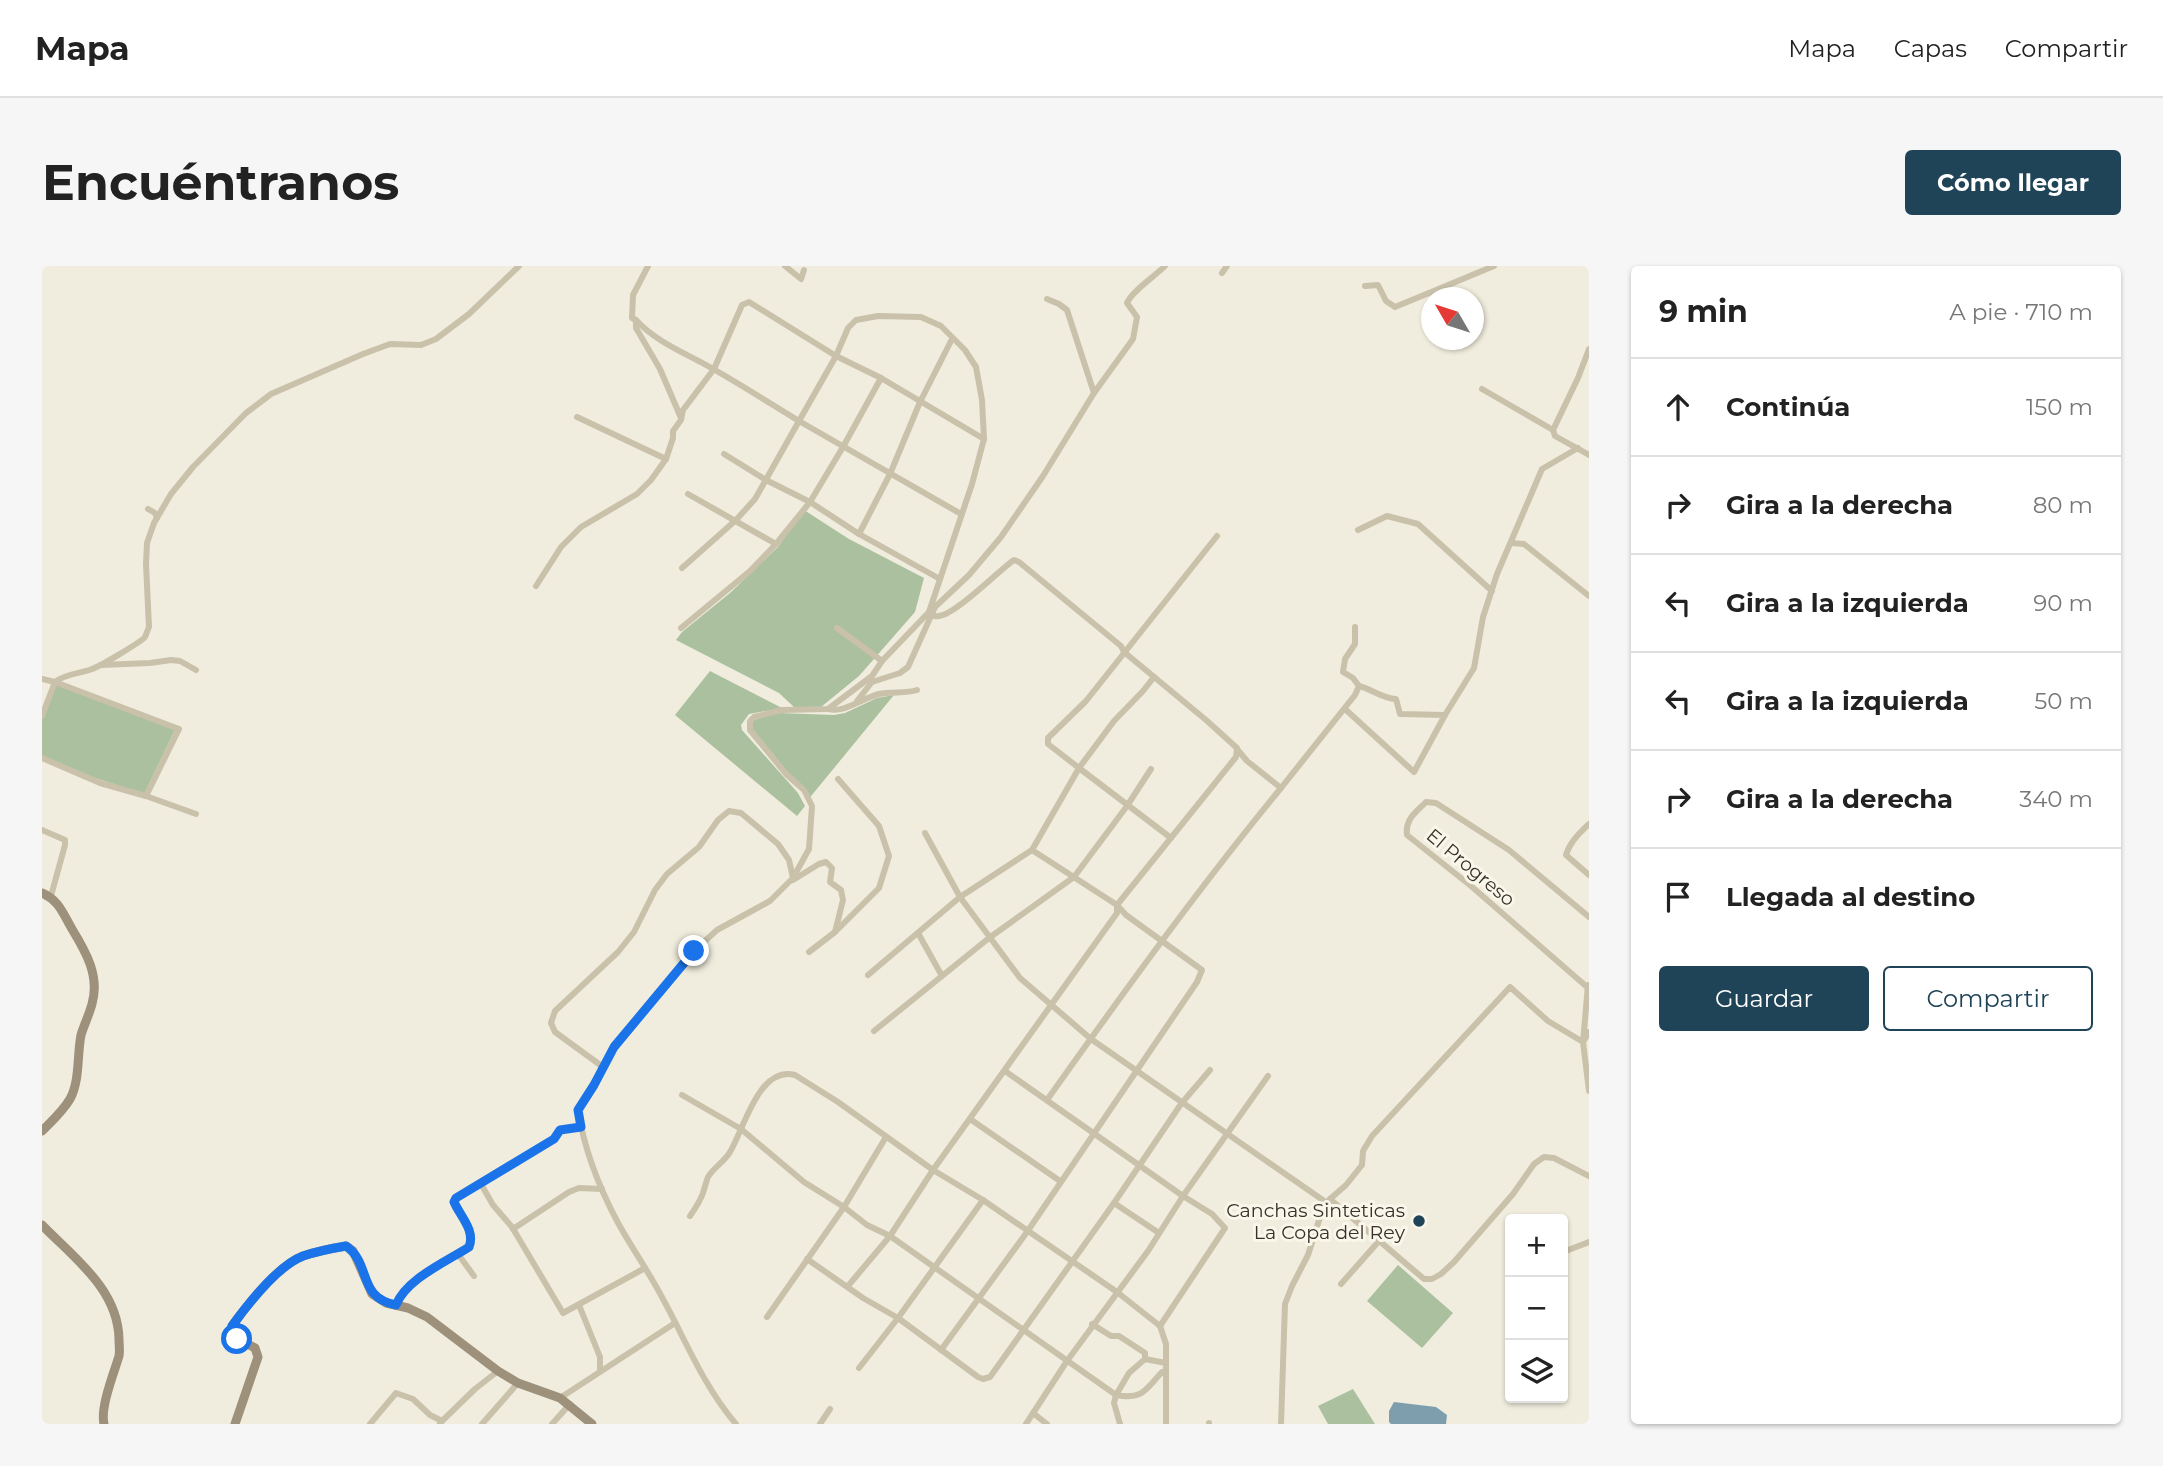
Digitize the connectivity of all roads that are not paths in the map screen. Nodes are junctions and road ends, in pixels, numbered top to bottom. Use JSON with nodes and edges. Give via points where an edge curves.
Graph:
{"nodes":[{"id":1,"x":519,"y":266,"type":"edge"},
{"id":2,"x":648,"y":266,"type":"edge"},
{"id":3,"x":785,"y":266,"type":"edge"},
{"id":4,"x":1165,"y":266,"type":"edge"},
{"id":5,"x":1227,"y":266,"type":"edge"},
{"id":6,"x":1494,"y":266,"type":"edge"},
{"id":7,"x":804,"y":270,"type":"dead end"},
{"id":8,"x":1222,"y":273,"type":"dead end"},
{"id":9,"x":1365,"y":286,"type":"dead end"},
{"id":10,"x":1047,"y":299,"type":"dead end"},
{"id":11,"x":636,"y":320,"type":"junction"},
{"id":12,"x":952,"y":339,"type":"junction"},
{"id":13,"x":1589,"y":349,"type":"edge"},
{"id":14,"x":836,"y":356,"type":"junction"},
{"id":15,"x":714,"y":369,"type":"junction"},
{"id":16,"x":881,"y":378,"type":"junction"},
{"id":17,"x":1482,"y":389,"type":"dead end"},
{"id":18,"x":1094,"y":393,"type":"junction"},
{"id":19,"x":920,"y":402,"type":"junction"},
{"id":20,"x":577,"y":417,"type":"dead end"},
{"id":21,"x":681,"y":419,"type":"junction"},
{"id":22,"x":799,"y":421,"type":"junction"},
{"id":23,"x":1553,"y":430,"type":"junction"},
{"id":24,"x":984,"y":439,"type":"junction"},
{"id":25,"x":843,"y":447,"type":"junction"},
{"id":26,"x":1578,"y":448,"type":"junction"},
{"id":27,"x":724,"y":454,"type":"dead end"},
{"id":28,"x":1589,"y":455,"type":"edge"},
{"id":29,"x":666,"y":459,"type":"junction"},
{"id":30,"x":890,"y":474,"type":"junction"},
{"id":31,"x":766,"y":480,"type":"junction"},
{"id":32,"x":688,"y":494,"type":"dead end"},
{"id":33,"x":810,"y":502,"type":"junction"},
{"id":34,"x":148,"y":509,"type":"dead end"},
{"id":35,"x":961,"y":513,"type":"junction"},
{"id":36,"x":157,"y":518,"type":"junction"},
{"id":37,"x":736,"y":520,"type":"junction"},
{"id":38,"x":1358,"y":530,"type":"dead end"},
{"id":39,"x":859,"y":534,"type":"junction"},
{"id":40,"x":1217,"y":536,"type":"dead end"},
{"id":41,"x":1511,"y":543,"type":"junction"},
{"id":42,"x":776,"y":544,"type":"junction"},
{"id":43,"x":682,"y":568,"type":"dead end"},
{"id":44,"x":940,"y":579,"type":"junction"},
{"id":45,"x":536,"y":586,"type":"dead end"},
{"id":46,"x":1492,"y":591,"type":"junction"},
{"id":47,"x":1589,"y":596,"type":"edge"},
{"id":48,"x":931,"y":614,"type":"junction"},
{"id":49,"x":1354,"y":627,"type":"dead end"},
{"id":50,"x":681,"y":628,"type":"dead end"},
{"id":51,"x":837,"y":628,"type":"dead end"},
{"id":52,"x":1124,"y":652,"type":"junction"},
{"id":53,"x":882,"y":661,"type":"junction"},
{"id":54,"x":99,"y":665,"type":"junction"},
{"id":55,"x":196,"y":670,"type":"dead end"},
{"id":56,"x":1154,"y":677,"type":"junction"},
{"id":57,"x":42,"y":679,"type":"edge"},
{"id":58,"x":55,"y":682,"type":"junction"},
{"id":59,"x":1359,"y":686,"type":"junction"},
{"id":60,"x":917,"y":690,"type":"dead end"},
{"id":61,"x":857,"y":701,"type":"junction"},
{"id":62,"x":828,"y":709,"type":"junction"},
{"id":63,"x":1345,"y":709,"type":"junction"},
{"id":64,"x":1445,"y":715,"type":"junction"},
{"id":65,"x":42,"y":716,"type":"edge"},
{"id":66,"x":1237,"y":748,"type":"junction"},
{"id":67,"x":42,"y":758,"type":"edge"},
{"id":68,"x":1079,"y":768,"type":"junction"},
{"id":69,"x":1151,"y":769,"type":"dead end"},
{"id":70,"x":838,"y":779,"type":"dead end"},
{"id":71,"x":1281,"y":788,"type":"junction"},
{"id":72,"x":146,"y":796,"type":"junction"},
{"id":73,"x":1128,"y":806,"type":"junction"},
{"id":74,"x":196,"y":814,"type":"dead end"},
{"id":75,"x":1589,"y":824,"type":"edge"},
{"id":76,"x":42,"y":830,"type":"edge"},
{"id":77,"x":925,"y":833,"type":"dead end"},
{"id":78,"x":1171,"y":838,"type":"junction"},
{"id":79,"x":1032,"y":850,"type":"junction"},
{"id":80,"x":1589,"y":875,"type":"edge"},
{"id":81,"x":1074,"y":877,"type":"junction"},
{"id":82,"x":791,"y":880,"type":"junction"},
{"id":83,"x":46,"y":894,"type":"edge"},
{"id":84,"x":960,"y":897,"type":"junction"},
{"id":85,"x":1117,"y":905,"type":"junction"},
{"id":86,"x":1589,"y":917,"type":"edge"},
{"id":87,"x":835,"y":932,"type":"junction"},
{"id":88,"x":918,"y":933,"type":"junction"},
{"id":89,"x":989,"y":938,"type":"junction"},
{"id":90,"x":1162,"y":939,"type":"junction"},
{"id":91,"x":809,"y":951,"type":"dead end"},
{"id":92,"x":868,"y":975,"type":"dead end"},
{"id":93,"x":942,"y":976,"type":"junction"},
{"id":94,"x":1588,"y":985,"type":"edge"},
{"id":95,"x":1052,"y":1007,"type":"junction"},
{"id":96,"x":874,"y":1031,"type":"dead end"},
{"id":97,"x":1589,"y":1032,"type":"edge"},
{"id":98,"x":1091,"y":1039,"type":"junction"},
{"id":99,"x":1583,"y":1042,"type":"junction"},
{"id":100,"x":603,"y":1067,"type":"junction"},
{"id":101,"x":1210,"y":1070,"type":"dead end"},
{"id":102,"x":1005,"y":1071,"type":"junction"},
{"id":103,"x":1137,"y":1073,"type":"junction"},
{"id":104,"x":1268,"y":1076,"type":"dead end"},
{"id":105,"x":1589,"y":1091,"type":"edge"},
{"id":106,"x":681,"y":1095,"type":"dead end"},
{"id":107,"x":1048,"y":1100,"type":"junction"},
{"id":108,"x":1181,"y":1104,"type":"junction"},
{"id":109,"x":970,"y":1119,"type":"junction"},
{"id":110,"x":581,"y":1127,"type":"junction"},
{"id":111,"x":741,"y":1129,"type":"junction"},
{"id":112,"x":42,"y":1131,"type":"edge"},
{"id":113,"x":1094,"y":1132,"type":"junction"},
{"id":114,"x":1229,"y":1134,"type":"junction"},
{"id":115,"x":886,"y":1137,"type":"junction"},
{"id":116,"x":1140,"y":1165,"type":"junction"},
{"id":117,"x":933,"y":1170,"type":"junction"},
{"id":118,"x":1589,"y":1176,"type":"edge"},
{"id":119,"x":1060,"y":1181,"type":"junction"},
{"id":120,"x":481,"y":1184,"type":"junction"},
{"id":121,"x":602,"y":1189,"type":"junction"},
{"id":122,"x":1183,"y":1196,"type":"junction"},
{"id":123,"x":983,"y":1200,"type":"junction"},
{"id":124,"x":1329,"y":1201,"type":"junction"},
{"id":125,"x":1114,"y":1203,"type":"junction"},
{"id":126,"x":844,"y":1207,"type":"junction"},
{"id":127,"x":690,"y":1216,"type":"dead end"},
{"id":128,"x":42,"y":1225,"type":"edge"},
{"id":129,"x":513,"y":1229,"type":"junction"},
{"id":130,"x":1027,"y":1231,"type":"junction"},
{"id":131,"x":1159,"y":1233,"type":"junction"},
{"id":132,"x":890,"y":1236,"type":"junction"},
{"id":133,"x":1379,"y":1241,"type":"junction"},
{"id":134,"x":1589,"y":1242,"type":"edge"},
{"id":135,"x":1568,"y":1250,"type":"edge"},
{"id":136,"x":458,"y":1254,"type":"junction"},
{"id":137,"x":807,"y":1259,"type":"junction"},
{"id":138,"x":1071,"y":1262,"type":"junction"},
{"id":139,"x":645,"y":1268,"type":"junction"},
{"id":140,"x":934,"y":1268,"type":"junction"},
{"id":141,"x":474,"y":1276,"type":"dead end"},
{"id":142,"x":1341,"y":1284,"type":"dead end"},
{"id":143,"x":848,"y":1286,"type":"junction"},
{"id":144,"x":1116,"y":1292,"type":"junction"},
{"id":145,"x":978,"y":1298,"type":"junction"},
{"id":146,"x":396,"y":1305,"type":"junction"},
{"id":147,"x":579,"y":1305,"type":"junction"},
{"id":148,"x":767,"y":1317,"type":"dead end"},
{"id":149,"x":898,"y":1318,"type":"junction"},
{"id":150,"x":675,"y":1323,"type":"junction"},
{"id":151,"x":1092,"y":1324,"type":"junction"},
{"id":152,"x":1160,"y":1326,"type":"junction"},
{"id":153,"x":1024,"y":1331,"type":"junction"},
{"id":154,"x":941,"y":1350,"type":"junction"},
{"id":155,"x":1145,"y":1359,"type":"junction"},
{"id":156,"x":1067,"y":1361,"type":"junction"},
{"id":157,"x":1166,"y":1363,"type":"junction"},
{"id":158,"x":859,"y":1368,"type":"dead end"},
{"id":159,"x":600,"y":1370,"type":"junction"},
{"id":160,"x":498,"y":1371,"type":"junction"},
{"id":161,"x":1166,"y":1374,"type":"junction"},
{"id":162,"x":518,"y":1383,"type":"junction"},
{"id":163,"x":1116,"y":1395,"type":"junction"},
{"id":164,"x":560,"y":1398,"type":"junction"},
{"id":165,"x":570,"y":1404,"type":"junction"},
{"id":166,"x":830,"y":1409,"type":"dead end"},
{"id":167,"x":1033,"y":1413,"type":"junction"},
{"id":168,"x":1280,"y":1422,"type":"edge"},
{"id":169,"x":441,"y":1423,"type":"edge"},
{"id":170,"x":104,"y":1424,"type":"edge"},
{"id":171,"x":235,"y":1424,"type":"edge"},
{"id":172,"x":370,"y":1424,"type":"edge"},
{"id":173,"x":482,"y":1424,"type":"edge"},
{"id":174,"x":552,"y":1424,"type":"edge"},
{"id":175,"x":592,"y":1424,"type":"edge"},
{"id":176,"x":736,"y":1424,"type":"edge"},
{"id":177,"x":820,"y":1424,"type":"edge"},
{"id":178,"x":1026,"y":1424,"type":"edge"},
{"id":179,"x":1046,"y":1424,"type":"edge"},
{"id":180,"x":1120,"y":1424,"type":"edge"},
{"id":181,"x":1166,"y":1424,"type":"edge"}],
"edges":[{"from":1,"to":36,"type":"street","via":[[436,339],[421,345],[390,344],[271,394],[193,467]]},
{"from":2,"to":11,"type":"street","via":[[633,295],[632,318]]},
{"from":3,"to":7,"type":"street","via":[[802,279]]},
{"from":4,"to":18,"type":"street","via":[[1130,295],[1127,303],[1137,317],[1133,339]]},
{"from":5,"to":8,"type":"street"},
{"from":6,"to":9,"type":"street","via":[[1395,307],[1378,285]]},
{"from":10,"to":18,"type":"street","via":[[1067,310]]},
{"from":11,"to":15,"type":"street","via":[[662,341]]},
{"from":11,"to":21,"type":"street"},
{"from":12,"to":14,"type":"street","via":[[942,326],[921,317],[877,316],[856,320]]},
{"from":12,"to":19,"type":"street"},
{"from":12,"to":24,"type":"street","via":[[976,367]]},
{"from":13,"to":23,"type":"street"},
{"from":14,"to":15,"type":"street","via":[[749,302],[742,305]]},
{"from":14,"to":16,"type":"street"},
{"from":14,"to":22,"type":"street"},
{"from":15,"to":21,"type":"street"},
{"from":15,"to":22,"type":"street"},
{"from":16,"to":19,"type":"street"},
{"from":16,"to":25,"type":"street"},
{"from":17,"to":23,"type":"street"},
{"from":18,"to":48,"type":"street","via":[[1001,537]]},
{"from":19,"to":24,"type":"street"},
{"from":19,"to":30,"type":"street"},
{"from":20,"to":29,"type":"street"},
{"from":21,"to":29,"type":"street"},
{"from":22,"to":25,"type":"street"},
{"from":22,"to":31,"type":"street"},
{"from":23,"to":26,"type":"street","via":[[1555,436]]},
{"from":24,"to":35,"type":"street"},
{"from":25,"to":30,"type":"street"},
{"from":25,"to":33,"type":"street"},
{"from":26,"to":28,"type":"street"},
{"from":26,"to":41,"type":"street","via":[[1542,469]]},
{"from":27,"to":31,"type":"street"},
{"from":29,"to":45,"type":"street","via":[[637,494],[581,527],[561,547]]},
{"from":30,"to":35,"type":"street"},
{"from":30,"to":39,"type":"street"},
{"from":31,"to":33,"type":"street"},
{"from":31,"to":37,"type":"street"},
{"from":32,"to":37,"type":"street"},
{"from":33,"to":39,"type":"street"},
{"from":33,"to":42,"type":"street"},
{"from":34,"to":36,"type":"street"},
{"from":35,"to":44,"type":"street"},
{"from":36,"to":54,"type":"street","via":[[147,543],[149,626],[134,646]]},
{"from":37,"to":42,"type":"street"},
{"from":37,"to":43,"type":"street"},
{"from":38,"to":46,"type":"street","via":[[1387,516],[1418,524]]},
{"from":39,"to":44,"type":"street"},
{"from":40,"to":52,"type":"street"},
{"from":41,"to":46,"type":"street"},
{"from":41,"to":47,"type":"street","via":[[1524,544]]},
{"from":42,"to":50,"type":"street"},
{"from":44,"to":48,"type":"street"},
{"from":46,"to":64,"type":"street","via":[[1474,668]]},
{"from":48,"to":52,"type":"street","via":[[941,616],[968,599],[1014,560],[1069,601]]},
{"from":48,"to":53,"type":"street"},
{"from":48,"to":61,"type":"street","via":[[908,667],[872,682]]},
{"from":49,"to":59,"type":"street","via":[[1356,644],[1345,659],[1343,672]]},
{"from":51,"to":53,"type":"street"},
{"from":52,"to":56,"type":"street"},
{"from":52,"to":68,"type":"street","via":[[1086,701],[1048,738],[1048,744]]},
{"from":53,"to":62,"type":"street","via":[[872,676]]},
{"from":54,"to":55,"type":"street","via":[[172,660]]},
{"from":54,"to":58,"type":"street"},
{"from":56,"to":66,"type":"street"},
{"from":56,"to":68,"type":"street","via":[[1114,720]]},
{"from":57,"to":58,"type":"street"},
{"from":58,"to":65,"type":"street"},
{"from":58,"to":72,"type":"street","via":[[178,729]]},
{"from":59,"to":63,"type":"street"},
{"from":59,"to":64,"type":"street","via":[[1396,699],[1400,715]]},
{"from":60,"to":61,"type":"street"},
{"from":61,"to":62,"type":"street","via":[[844,709]]},
{"from":62,"to":82,"type":"street","via":[[782,710],[750,721],[750,730],[804,790],[811,806],[809,849]]},
{"from":63,"to":64,"type":"street","via":[[1414,772]]},
{"from":63,"to":71,"type":"street"},
{"from":66,"to":71,"type":"street"},
{"from":66,"to":78,"type":"street","via":[[1236,757]]},
{"from":67,"to":72,"type":"street","via":[[100,783]]},
{"from":68,"to":73,"type":"street"},
{"from":68,"to":79,"type":"street"},
{"from":69,"to":73,"type":"street"},
{"from":70,"to":87,"type":"street","via":[[878,826],[889,856],[879,888]]},
{"from":71,"to":90,"type":"street"},
{"from":72,"to":74,"type":"street"},
{"from":73,"to":78,"type":"street"},
{"from":73,"to":81,"type":"street"},
{"from":75,"to":80,"type":"street","via":[[1566,852]]},
{"from":76,"to":83,"type":"street","via":[[65,840]]},
{"from":77,"to":84,"type":"street"},
{"from":78,"to":85,"type":"street"},
{"from":79,"to":81,"type":"street"},
{"from":79,"to":84,"type":"street"},
{"from":81,"to":85,"type":"street"},
{"from":81,"to":89,"type":"street"},
{"from":82,"to":87,"type":"street","via":[[819,864],[826,862],[832,868],[830,882],[841,890],[843,900]]},
{"from":82,"to":100,"type":"street","via":[[770,901],[717,930],[694,951],[614,1047]]},
{"from":82,"to":100,"type":"street","via":[[789,860],[778,844],[741,813],[729,811],[718,820],[699,848],[667,874],[618,952],[555,1011],[551,1023],[555,1032]]},
{"from":83,"to":112,"type":"street","via":[[63,911],[86,950],[94,989],[72,1097]]},
{"from":84,"to":88,"type":"street"},
{"from":84,"to":89,"type":"street"},
{"from":85,"to":90,"type":"street"},
{"from":85,"to":95,"type":"street","via":[[1117,913]]},
{"from":86,"to":94,"type":"street","name":"El Progreso","via":[[1509,850],[1436,803],[1426,802],[1409,818],[1408,835]]},
{"from":87,"to":91,"type":"street"},
{"from":88,"to":92,"type":"street"},
{"from":88,"to":93,"type":"street"},
{"from":89,"to":93,"type":"street"},
{"from":89,"to":95,"type":"street","via":[[1020,978]]},
{"from":90,"to":98,"type":"street"},
{"from":90,"to":103,"type":"street","via":[[1202,970]]},
{"from":93,"to":96,"type":"street"},
{"from":94,"to":99,"type":"street"},
{"from":95,"to":98,"type":"street"},
{"from":95,"to":102,"type":"street"},
{"from":97,"to":99,"type":"street"},
{"from":98,"to":103,"type":"street"},
{"from":98,"to":107,"type":"street"},
{"from":99,"to":105,"type":"street"},
{"from":99,"to":124,"type":"street","via":[[1548,1021],[1510,987],[1372,1136],[1363,1151],[1362,1165]]},
{"from":100,"to":110,"type":"street","via":[[578,1110]]},
{"from":101,"to":108,"type":"street"},
{"from":102,"to":107,"type":"street"},
{"from":102,"to":109,"type":"street"},
{"from":103,"to":108,"type":"street"},
{"from":103,"to":113,"type":"street"},
{"from":104,"to":114,"type":"street"},
{"from":106,"to":111,"type":"street"},
{"from":107,"to":113,"type":"street"},
{"from":108,"to":114,"type":"street"},
{"from":108,"to":116,"type":"street"},
{"from":109,"to":117,"type":"street"},
{"from":109,"to":119,"type":"street"},
{"from":110,"to":120,"type":"street","via":[[560,1130],[554,1139]]},
{"from":110,"to":121,"type":"street"},
{"from":111,"to":115,"type":"street","via":[[766,1083],[787,1073]]},
{"from":111,"to":126,"type":"street","via":[[788,1170]]},
{"from":111,"to":127,"type":"street"},
{"from":113,"to":116,"type":"street"},
{"from":113,"to":119,"type":"street"},
{"from":114,"to":122,"type":"street"},
{"from":114,"to":124,"type":"street"},
{"from":115,"to":117,"type":"street"},
{"from":115,"to":126,"type":"street"},
{"from":116,"to":122,"type":"street"},
{"from":116,"to":125,"type":"street"},
{"from":117,"to":123,"type":"street"},
{"from":117,"to":132,"type":"street"},
{"from":118,"to":133,"type":"street","via":[[1544,1157],[1454,1262],[1432,1279],[1423,1279]]},
{"from":119,"to":130,"type":"street"},
{"from":120,"to":129,"type":"street"},
{"from":120,"to":136,"type":"street","via":[[454,1202],[472,1239]]},
{"from":121,"to":129,"type":"street","via":[[569,1192]]},
{"from":121,"to":139,"type":"street"},
{"from":122,"to":131,"type":"street"},
{"from":122,"to":152,"type":"street","via":[[1226,1228]]},
{"from":123,"to":130,"type":"street"},
{"from":123,"to":140,"type":"street"},
{"from":124,"to":133,"type":"street"},
{"from":124,"to":168,"type":"street","via":[[1285,1304]]},
{"from":125,"to":131,"type":"street"},
{"from":125,"to":138,"type":"street"},
{"from":126,"to":132,"type":"street"},
{"from":126,"to":137,"type":"street"},
{"from":128,"to":170,"type":"street","via":[[102,1287],[112,1304],[119,1354],[103,1406]]},
{"from":129,"to":147,"type":"street","via":[[563,1312]]},
{"from":130,"to":138,"type":"street"},
{"from":130,"to":145,"type":"street"},
{"from":131,"to":144,"type":"street"},
{"from":132,"to":140,"type":"street"},
{"from":132,"to":143,"type":"street"},
{"from":133,"to":142,"type":"street"},
{"from":134,"to":135,"type":"street"},
{"from":136,"to":141,"type":"street"},
{"from":136,"to":146,"type":"street","via":[[411,1283]]},
{"from":137,"to":143,"type":"street"},
{"from":137,"to":148,"type":"street"},
{"from":138,"to":144,"type":"street"},
{"from":138,"to":153,"type":"street"},
{"from":139,"to":147,"type":"street"},
{"from":139,"to":150,"type":"street"},
{"from":140,"to":145,"type":"street"},
{"from":140,"to":149,"type":"street"},
{"from":143,"to":149,"type":"street"},
{"from":144,"to":151,"type":"street"},
{"from":144,"to":152,"type":"street"},
{"from":145,"to":153,"type":"street"},
{"from":145,"to":154,"type":"street"},
{"from":146,"to":160,"type":"street","via":[[427,1317]]},
{"from":146,"to":171,"type":"street","via":[[372,1294],[353,1251],[346,1246],[303,1256],[285,1266],[232,1326],[237,1339],[255,1348],[258,1357]]},
{"from":147,"to":159,"type":"street","via":[[600,1357]]},
{"from":149,"to":154,"type":"street"},
{"from":149,"to":158,"type":"street"},
{"from":150,"to":159,"type":"street"},
{"from":150,"to":176,"type":"street","via":[[713,1393]]},
{"from":151,"to":155,"type":"street","via":[[1145,1353]]},
{"from":151,"to":156,"type":"street"},
{"from":152,"to":157,"type":"street"},
{"from":153,"to":154,"type":"street","via":[[990,1377],[983,1379]]},
{"from":153,"to":156,"type":"street"},
{"from":155,"to":157,"type":"street"},
{"from":155,"to":163,"type":"street","via":[[1129,1373]]},
{"from":156,"to":163,"type":"street"},
{"from":156,"to":167,"type":"street"},
{"from":157,"to":161,"type":"street"},
{"from":159,"to":164,"type":"street"},
{"from":160,"to":162,"type":"street"},
{"from":160,"to":169,"type":"street"},
{"from":161,"to":163,"type":"street","via":[[1162,1372],[1138,1396]]},
{"from":161,"to":181,"type":"street"},
{"from":162,"to":164,"type":"street"},
{"from":162,"to":173,"type":"street"},
{"from":163,"to":180,"type":"street"},
{"from":164,"to":165,"type":"street"},
{"from":165,"to":174,"type":"street"},
{"from":165,"to":175,"type":"street"},
{"from":166,"to":177,"type":"street"},
{"from":167,"to":178,"type":"street"},
{"from":167,"to":179,"type":"street"},
{"from":169,"to":172,"type":"street","via":[[413,1399],[396,1393]]}]}
